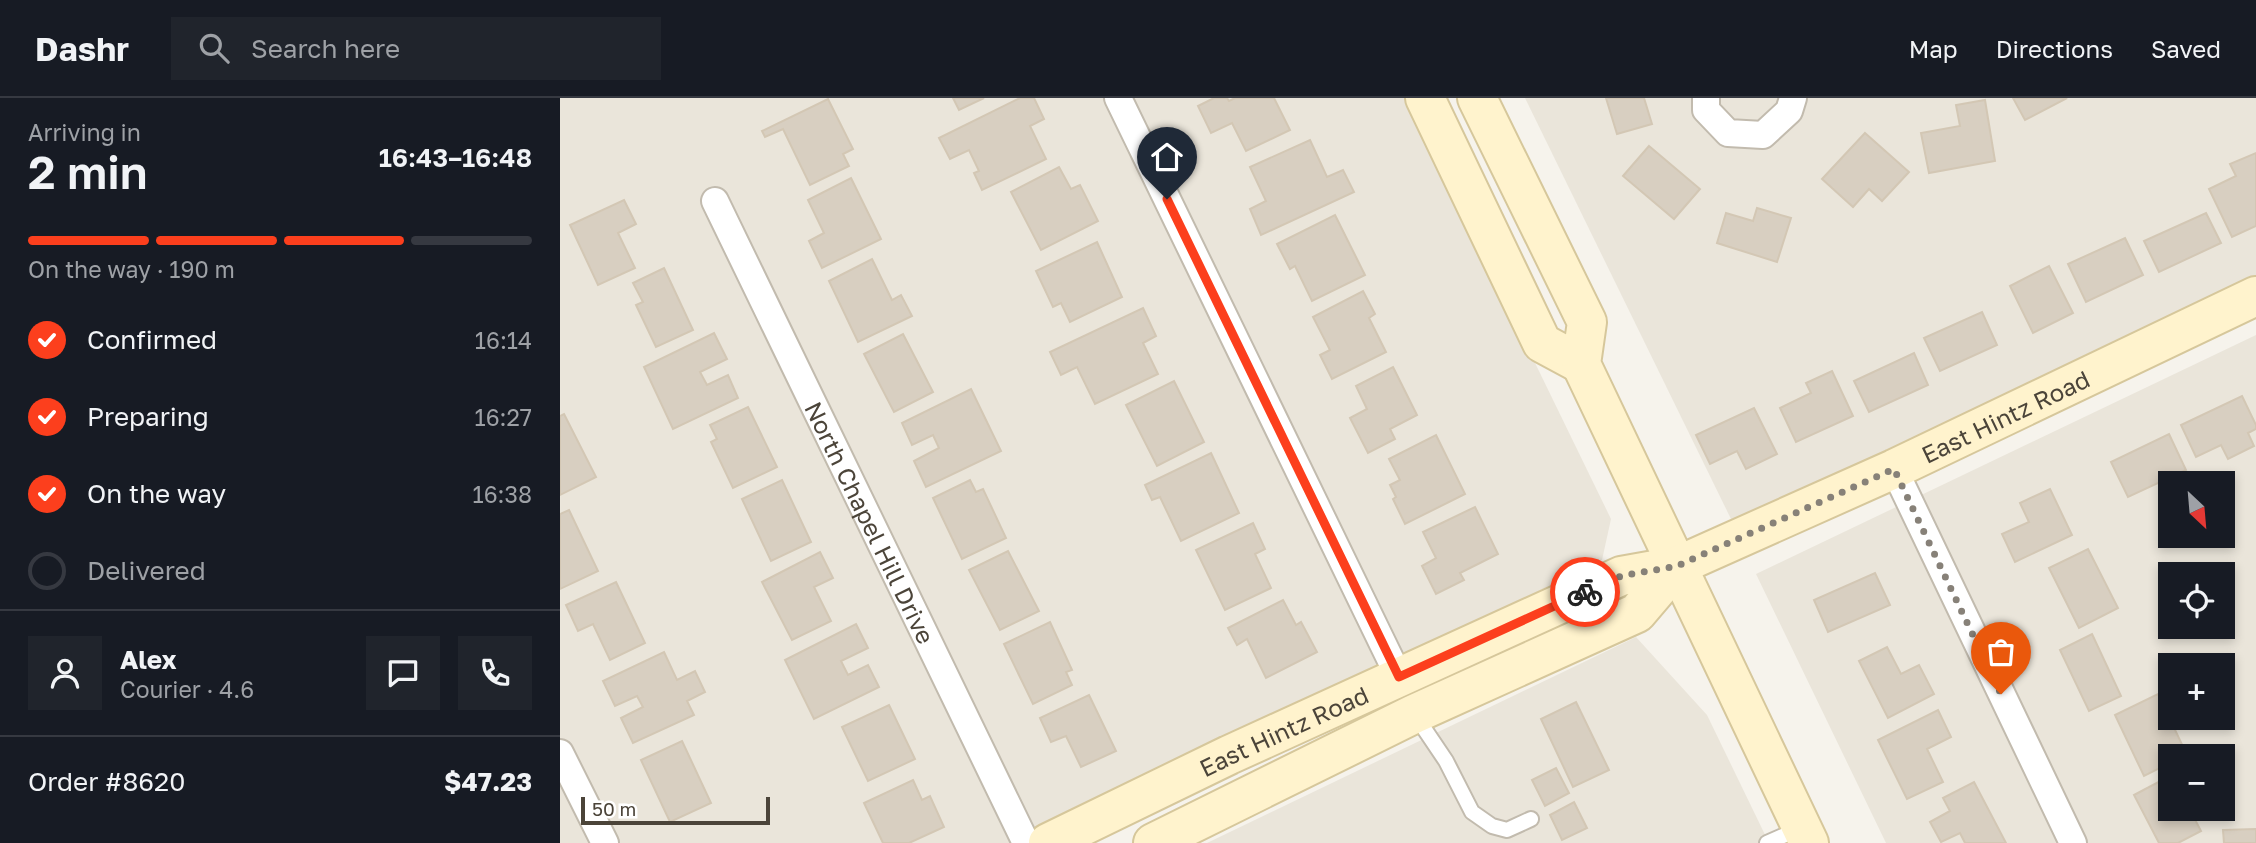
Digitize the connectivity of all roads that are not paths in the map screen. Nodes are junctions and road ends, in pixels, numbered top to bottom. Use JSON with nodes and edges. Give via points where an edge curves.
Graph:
{"nodes":[{"id":1,"x":1118,"y":98,"type":"edge"},
{"id":2,"x":1425,"y":98,"type":"edge"},
{"id":3,"x":1477,"y":98,"type":"edge"},
{"id":4,"x":1706,"y":98,"type":"edge"},
{"id":5,"x":1793,"y":98,"type":"edge"},
{"id":6,"x":715,"y":201,"type":"dead end"},
{"id":7,"x":2256,"y":296,"type":"edge"},
{"id":8,"x":1581,"y":364,"type":"junction"},
{"id":9,"x":1894,"y":469,"type":"junction"},
{"id":10,"x":1677,"y":566,"type":"junction"},
{"id":11,"x":1399,"y":677,"type":"junction"},
{"id":12,"x":1414,"y":714,"type":"junction"},
{"id":13,"x":560,"y":753,"type":"edge"},
{"id":14,"x":1531,"y":819,"type":"dead end"},
{"id":15,"x":1806,"y":835,"type":"edge"},
{"id":16,"x":1158,"y":842,"type":"edge"},
{"id":17,"x":604,"y":843,"type":"edge"},
{"id":18,"x":1026,"y":843,"type":"edge"},
{"id":19,"x":1048,"y":843,"type":"edge"},
{"id":20,"x":1767,"y":843,"type":"edge"},
{"id":21,"x":2073,"y":843,"type":"edge"}],
"edges":[{"from":1,"to":11,"type":"street"},
{"from":2,"to":8,"type":"main road","via":[[1542,343]]},
{"from":3,"to":8,"type":"main road","via":[[1587,322]]},
{"from":4,"to":5,"type":"street","via":[[1706,110],[1728,133],[1763,135],[1789,111]]},
{"from":6,"to":18,"type":"street","name":"North Chapel Hill Drive"},
{"from":7,"to":9,"type":"main road","name":"East Hintz Road"},
{"from":8,"to":10,"type":"main road"},
{"from":9,"to":10,"type":"main road","name":"East Hintz Road"},
{"from":9,"to":21,"type":"street"},
{"from":10,"to":11,"type":"main road","name":"East Hintz Road","via":[[1621,576]]},
{"from":10,"to":12,"type":"main road","name":"East Hintz Road","via":[[1637,613]]},
{"from":10,"to":15,"type":"main road"},
{"from":11,"to":19,"type":"main road","name":"East Hintz Road"},
{"from":12,"to":14,"type":"lane","via":[[1446,761],[1472,812],[1507,830]]},
{"from":12,"to":16,"type":"main road","name":"East Hintz Road"},
{"from":13,"to":17,"type":"street"},
{"from":15,"to":20,"type":"lane"}]}
